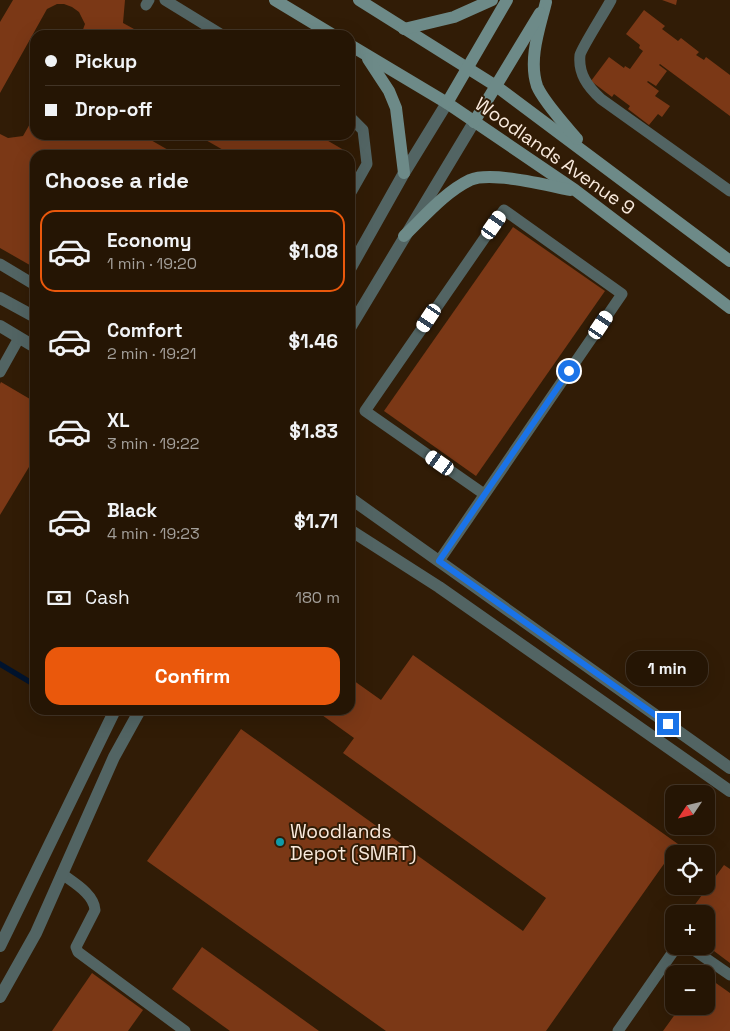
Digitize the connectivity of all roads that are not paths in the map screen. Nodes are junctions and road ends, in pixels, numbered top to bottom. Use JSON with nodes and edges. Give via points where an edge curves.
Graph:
{"nodes":[{"id":1,"x":165,"y":0,"type":"edge"},
{"id":2,"x":275,"y":0,"type":"edge"},
{"id":3,"x":359,"y":0,"type":"edge"},
{"id":4,"x":492,"y":0,"type":"edge"},
{"id":5,"x":506,"y":0,"type":"edge"},
{"id":6,"x":611,"y":0,"type":"edge"},
{"id":7,"x":547,"y":1,"type":"edge"},
{"id":8,"x":404,"y":29,"type":"junction"},
{"id":9,"x":214,"y":30,"type":"edge"},
{"id":10,"x":325,"y":30,"type":"edge"},
{"id":11,"x":355,"y":48,"type":"edge"},
{"id":12,"x":365,"y":54,"type":"junction"},
{"id":13,"x":467,"y":68,"type":"junction"},
{"id":14,"x":496,"y":86,"type":"junction"},
{"id":15,"x":447,"y":103,"type":"junction"},
{"id":16,"x":355,"y":122,"type":"edge"},
{"id":17,"x":474,"y":122,"type":"junction"},
{"id":18,"x":592,"y":156,"type":"junction"},
{"id":19,"x":404,"y":173,"type":"junction"},
{"id":20,"x":355,"y":185,"type":"edge"},
{"id":21,"x":575,"y":190,"type":"junction"},
{"id":22,"x":730,"y":191,"type":"edge"},
{"id":23,"x":404,"y":236,"type":"junction"},
{"id":24,"x":355,"y":261,"type":"edge"},
{"id":25,"x":730,"y":261,"type":"edge"},
{"id":26,"x":0,"y":264,"type":"edge"},
{"id":27,"x":30,"y":282,"type":"edge"},
{"id":28,"x":0,"y":298,"type":"edge"},
{"id":29,"x":730,"y":308,"type":"edge"},
{"id":30,"x":30,"y":314,"type":"edge"},
{"id":31,"x":355,"y":319,"type":"edge"},
{"id":32,"x":0,"y":326,"type":"edge"},
{"id":33,"x":19,"y":338,"type":"junction"},
{"id":34,"x":30,"y":344,"type":"edge"},
{"id":35,"x":0,"y":372,"type":"edge"},
{"id":36,"x":484,"y":494,"type":"junction"},
{"id":37,"x":355,"y":502,"type":"edge"},
{"id":38,"x":355,"y":533,"type":"edge"},
{"id":39,"x":439,"y":561,"type":"junction"},
{"id":40,"x":518,"y":617,"type":"junction"},
{"id":41,"x":506,"y":634,"type":"junction"},
{"id":42,"x":113,"y":715,"type":"edge"},
{"id":43,"x":137,"y":715,"type":"edge"},
{"id":44,"x":730,"y":768,"type":"edge"},
{"id":45,"x":730,"y":791,"type":"edge"},
{"id":46,"x":62,"y":874,"type":"junction"},
{"id":47,"x":0,"y":946,"type":"edge"},
{"id":48,"x":671,"y":955,"type":"edge"},
{"id":49,"x":701,"y":955,"type":"edge"},
{"id":50,"x":730,"y":975,"type":"edge"},
{"id":51,"x":1,"y":993,"type":"edge"},
{"id":52,"x":185,"y":1031,"type":"edge"},
{"id":53,"x":618,"y":1031,"type":"edge"}],
"edges":[{"from":1,"to":9,"type":"lane"},
{"from":2,"to":10,"type":"main road"},
{"from":3,"to":8,"type":"main road","name":"Woodlands Avenue 9"},
{"from":4,"to":8,"type":"main road","via":[[454,17]]},
{"from":5,"to":13,"type":"main road"},
{"from":6,"to":22,"type":"lane","via":[[580,54],[588,88]]},
{"from":7,"to":14,"type":"main road"},
{"from":7,"to":18,"type":"main road","via":[[534,62],[537,86],[557,116]]},
{"from":8,"to":13,"type":"main road","name":"Woodlands Avenue 9"},
{"from":11,"to":12,"type":"main road","name":"Woodlands Avenue 9"},
{"from":12,"to":15,"type":"main road","name":"Woodlands Avenue 9"},
{"from":12,"to":19,"type":"main road","via":[[390,91],[396,108]]},
{"from":13,"to":14,"type":"main road","name":"Woodlands Avenue 9"},
{"from":13,"to":15,"type":"main road"},
{"from":14,"to":17,"type":"main road"},
{"from":14,"to":18,"type":"main road","name":"Woodlands Avenue 9"},
{"from":15,"to":17,"type":"main road","name":"Woodlands Avenue 9"},
{"from":15,"to":19,"type":"street"},
{"from":16,"to":20,"type":"lane","via":[[363,130],[367,164]]},
{"from":17,"to":21,"type":"main road","name":"Woodlands Avenue 9"},
{"from":17,"to":23,"type":"street"},
{"from":18,"to":25,"type":"main road","name":"Woodlands Avenue 9"},
{"from":19,"to":24,"type":"street"},
{"from":21,"to":23,"type":"main road","via":[[492,176],[471,180],[452,191]]},
{"from":21,"to":29,"type":"main road","name":"Woodlands Avenue 9"},
{"from":23,"to":31,"type":"street"},
{"from":26,"to":27,"type":"lane"},
{"from":28,"to":30,"type":"street"},
{"from":32,"to":33,"type":"street"},
{"from":33,"to":34,"type":"street"},
{"from":33,"to":35,"type":"lane"},
{"from":36,"to":36,"type":"lane","via":[[622,294],[504,210],[365,410]]},
{"from":36,"to":39,"type":"lane"},
{"from":37,"to":39,"type":"street"},
{"from":38,"to":41,"type":"street","via":[[439,586]]},
{"from":39,"to":40,"type":"street"},
{"from":40,"to":41,"type":"street"},
{"from":40,"to":44,"type":"street"},
{"from":41,"to":45,"type":"street"},
{"from":42,"to":47,"type":"street"},
{"from":43,"to":46,"type":"street","via":[[114,757]]},
{"from":46,"to":51,"type":"street","via":[[36,933]]},
{"from":46,"to":52,"type":"lane","via":[[83,890],[94,904],[95,910],[76,948],[78,952]]},
{"from":48,"to":53,"type":"lane"},
{"from":49,"to":50,"type":"lane"}]}
